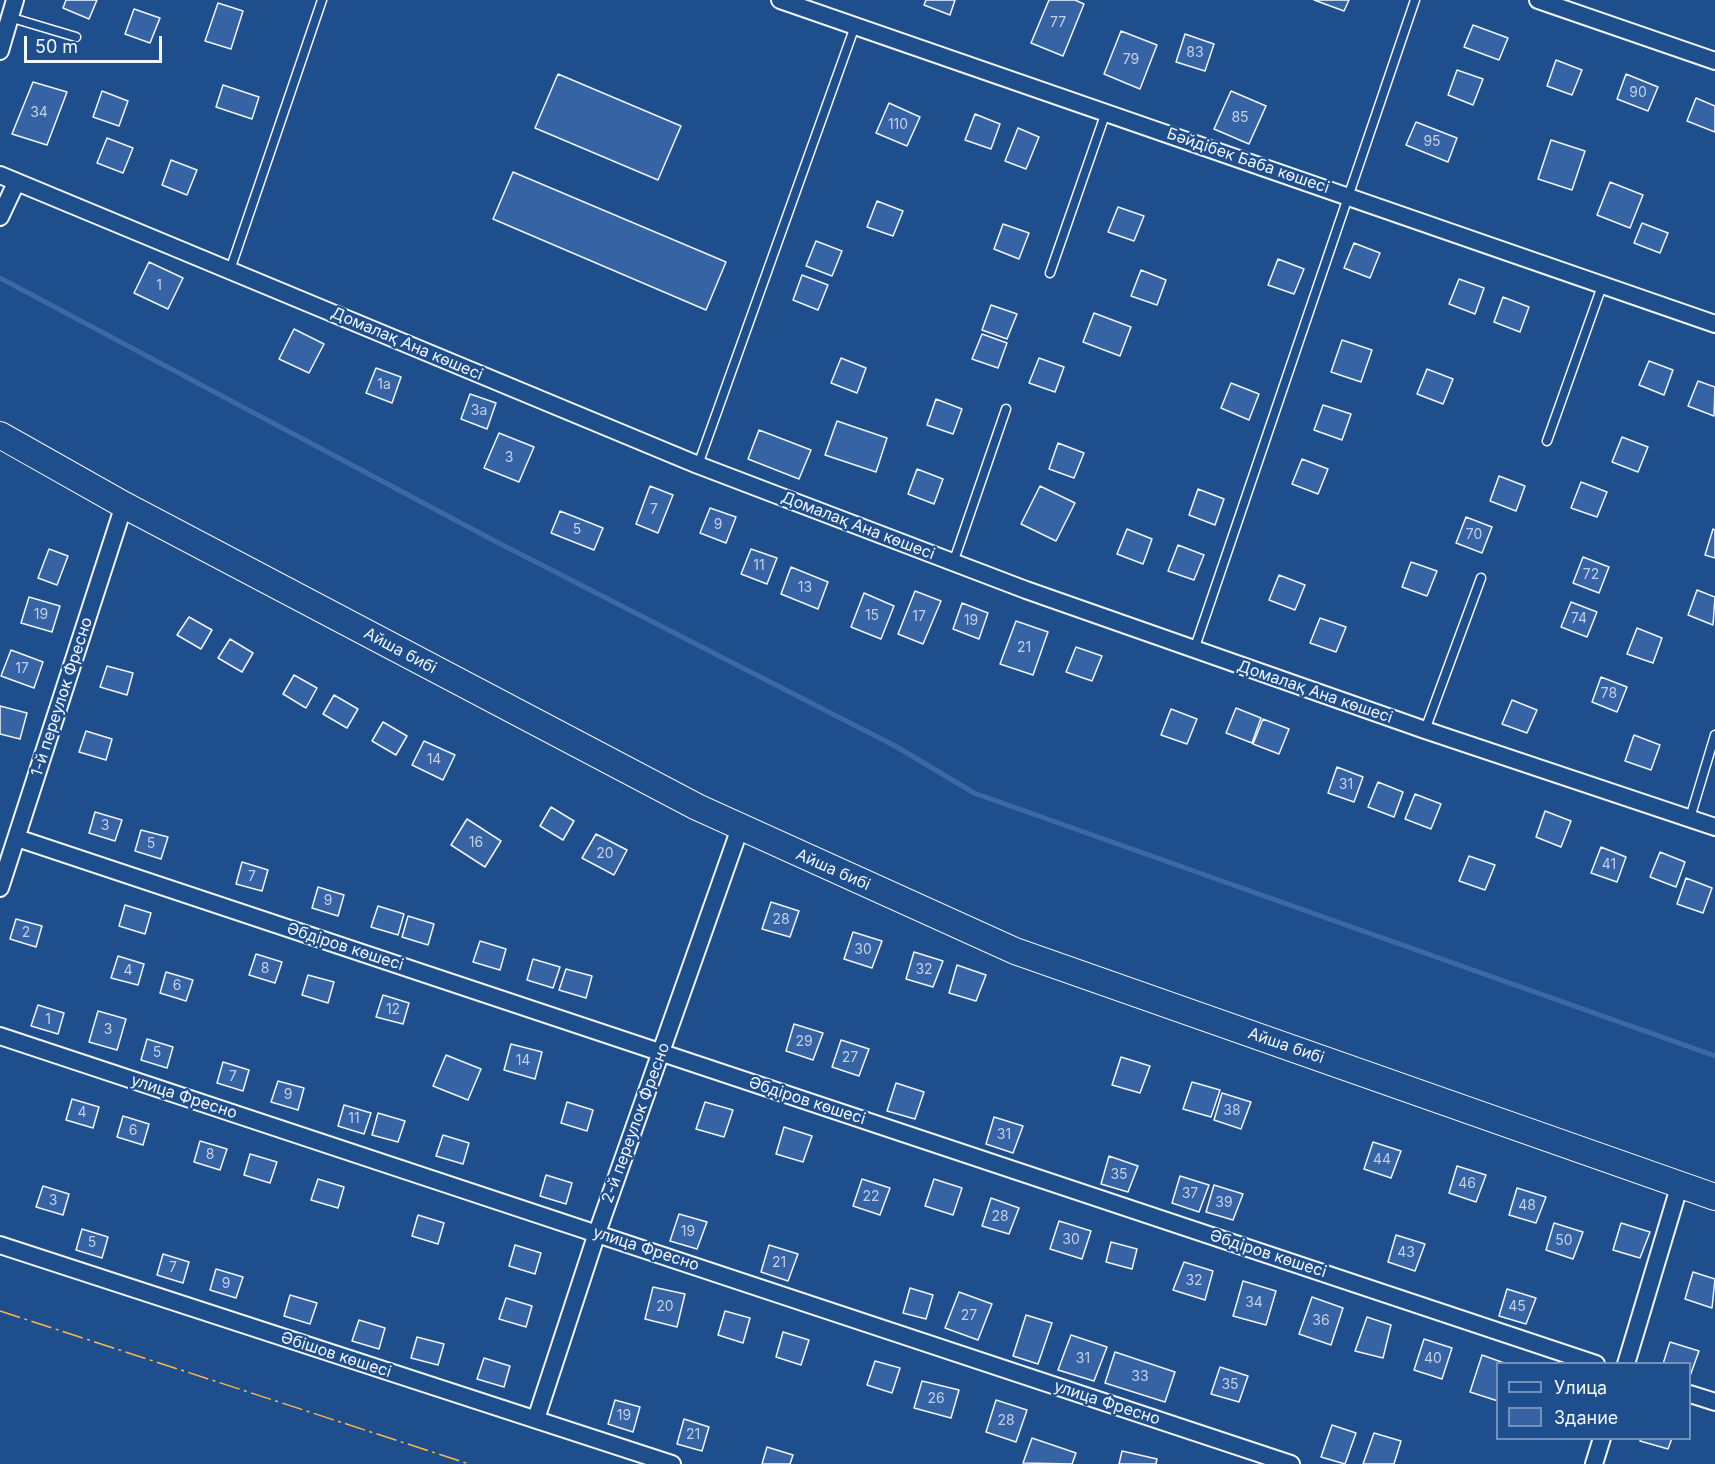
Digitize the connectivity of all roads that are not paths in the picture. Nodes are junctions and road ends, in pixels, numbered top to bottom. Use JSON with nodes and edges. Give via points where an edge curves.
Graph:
{"nodes":[{"id":1,"x":15,"y":0,"type":"edge"},
{"id":2,"x":322,"y":0,"type":"edge"},
{"id":3,"x":780,"y":0,"type":"edge"},
{"id":4,"x":1416,"y":0,"type":"edge"},
{"id":5,"x":1538,"y":0,"type":"edge"},
{"id":6,"x":9,"y":17,"type":"junction"},
{"id":7,"x":855,"y":26,"type":"junction"},
{"id":8,"x":76,"y":37,"type":"dead end"},
{"id":9,"x":0,"y":51,"type":"edge"},
{"id":10,"x":1715,"y":61,"type":"edge"},
{"id":11,"x":1106,"y":112,"type":"junction"},
{"id":12,"x":0,"y":175,"type":"edge"},
{"id":13,"x":16,"y":183,"type":"junction"},
{"id":14,"x":1350,"y":196,"type":"junction"},
{"id":15,"x":0,"y":217,"type":"edge"},
{"id":16,"x":230,"y":270,"type":"junction"},
{"id":17,"x":1050,"y":273,"type":"dead end"},
{"id":18,"x":1602,"y":286,"type":"junction"},
{"id":19,"x":1715,"y":324,"type":"edge"},
{"id":20,"x":1006,"y":409,"type":"dead end"},
{"id":21,"x":0,"y":435,"type":"edge"},
{"id":22,"x":1547,"y":441,"type":"dead end"},
{"id":23,"x":698,"y":465,"type":"junction"},
{"id":24,"x":124,"y":506,"type":"junction"},
{"id":25,"x":953,"y":563,"type":"junction"},
{"id":26,"x":1481,"y":578,"type":"dead end"},
{"id":27,"x":1194,"y":650,"type":"junction"},
{"id":28,"x":1425,"y":730,"type":"junction"},
{"id":29,"x":1715,"y":735,"type":"edge"},
{"id":30,"x":1690,"y":818,"type":"junction"},
{"id":31,"x":1715,"y":827,"type":"edge"},
{"id":32,"x":740,"y":828,"type":"junction"},
{"id":33,"x":17,"y":838,"type":"junction"},
{"id":34,"x":0,"y":888,"type":"edge"},
{"id":35,"x":0,"y":1036,"type":"edge"},
{"id":36,"x":662,"y":1053,"type":"junction"},
{"id":37,"x":1680,"y":1184,"type":"junction"},
{"id":38,"x":1715,"y":1197,"type":"edge"},
{"id":39,"x":597,"y":1233,"type":"junction"},
{"id":40,"x":0,"y":1245,"type":"edge"},
{"id":41,"x":1590,"y":1362,"type":"edge"},
{"id":42,"x":1627,"y":1362,"type":"edge"},
{"id":43,"x":1691,"y":1395,"type":"edge"},
{"id":44,"x":1715,"y":1402,"type":"edge"},
{"id":45,"x":536,"y":1419,"type":"junction"},
{"id":46,"x":1601,"y":1440,"type":"edge"},
{"id":47,"x":672,"y":1464,"type":"edge"},
{"id":48,"x":1291,"y":1464,"type":"edge"},
{"id":49,"x":1594,"y":1464,"type":"edge"}],
"edges":[{"from":1,"to":6,"type":"street"},
{"from":2,"to":16,"type":"lane"},
{"from":3,"to":7,"type":"street","name":"Бәйдібек Баба көшесі"},
{"from":4,"to":14,"type":"lane"},
{"from":5,"to":10,"type":"street"},
{"from":6,"to":8,"type":"lane"},
{"from":6,"to":9,"type":"street"},
{"from":7,"to":11,"type":"street","name":"Бәйдібек Баба көшесі"},
{"from":7,"to":23,"type":"lane"},
{"from":11,"to":14,"type":"street","name":"Бәйдібек Баба көшесі"},
{"from":11,"to":17,"type":"lane"},
{"from":12,"to":13,"type":"street","name":"Домалақ Ана көшесі"},
{"from":13,"to":15,"type":"street"},
{"from":13,"to":16,"type":"street","name":"Домалақ Ана көшесі"},
{"from":14,"to":18,"type":"street","name":"Бәйдібек Баба көшесі"},
{"from":14,"to":27,"type":"lane"},
{"from":16,"to":23,"type":"street","name":"Домалақ Ана көшесі"},
{"from":18,"to":19,"type":"street","name":"Бәйдібек Баба көшесі"},
{"from":18,"to":22,"type":"lane"},
{"from":20,"to":25,"type":"lane"},
{"from":21,"to":24,"type":"main road","name":"Айша бибі"},
{"from":23,"to":25,"type":"street","name":"Домалақ Ана көшесі"},
{"from":24,"to":32,"type":"main road","name":"Айша бибі"},
{"from":24,"to":33,"type":"street","name":"1-й переулок Фресно"},
{"from":25,"to":27,"type":"street","name":"Домалақ Ана көшесі"},
{"from":26,"to":28,"type":"lane"},
{"from":27,"to":28,"type":"street","name":"Домалақ Ана көшесі"},
{"from":28,"to":30,"type":"street","name":"Домалақ Ана көшесі"},
{"from":29,"to":30,"type":"lane"},
{"from":30,"to":31,"type":"street","name":"Домалақ Ана көшесі"},
{"from":32,"to":36,"type":"street","name":"2-й переулок Фресно"},
{"from":32,"to":37,"type":"main road","name":"Айша бибі","via":[[1015,951]]},
{"from":33,"to":34,"type":"street","name":"1-й переулок Фресно"},
{"from":33,"to":36,"type":"street","name":"Әбдіров көшесі"},
{"from":35,"to":39,"type":"street","name":"улица Фресно"},
{"from":36,"to":39,"type":"street","name":"2-й переулок Фресно"},
{"from":36,"to":41,"type":"street","name":"Әбдіров көшесі"},
{"from":37,"to":38,"type":"main road","name":"Айша бибі"},
{"from":37,"to":42,"type":"street"},
{"from":39,"to":45,"type":"street","name":"2-й переулок Фресно"},
{"from":39,"to":48,"type":"street","name":"улица Фресно"},
{"from":40,"to":45,"type":"street","name":"Әбішов көшесі"},
{"from":43,"to":44,"type":"street"},
{"from":45,"to":47,"type":"street","name":"Әбішов көшесі"},
{"from":46,"to":49,"type":"street"}]}
